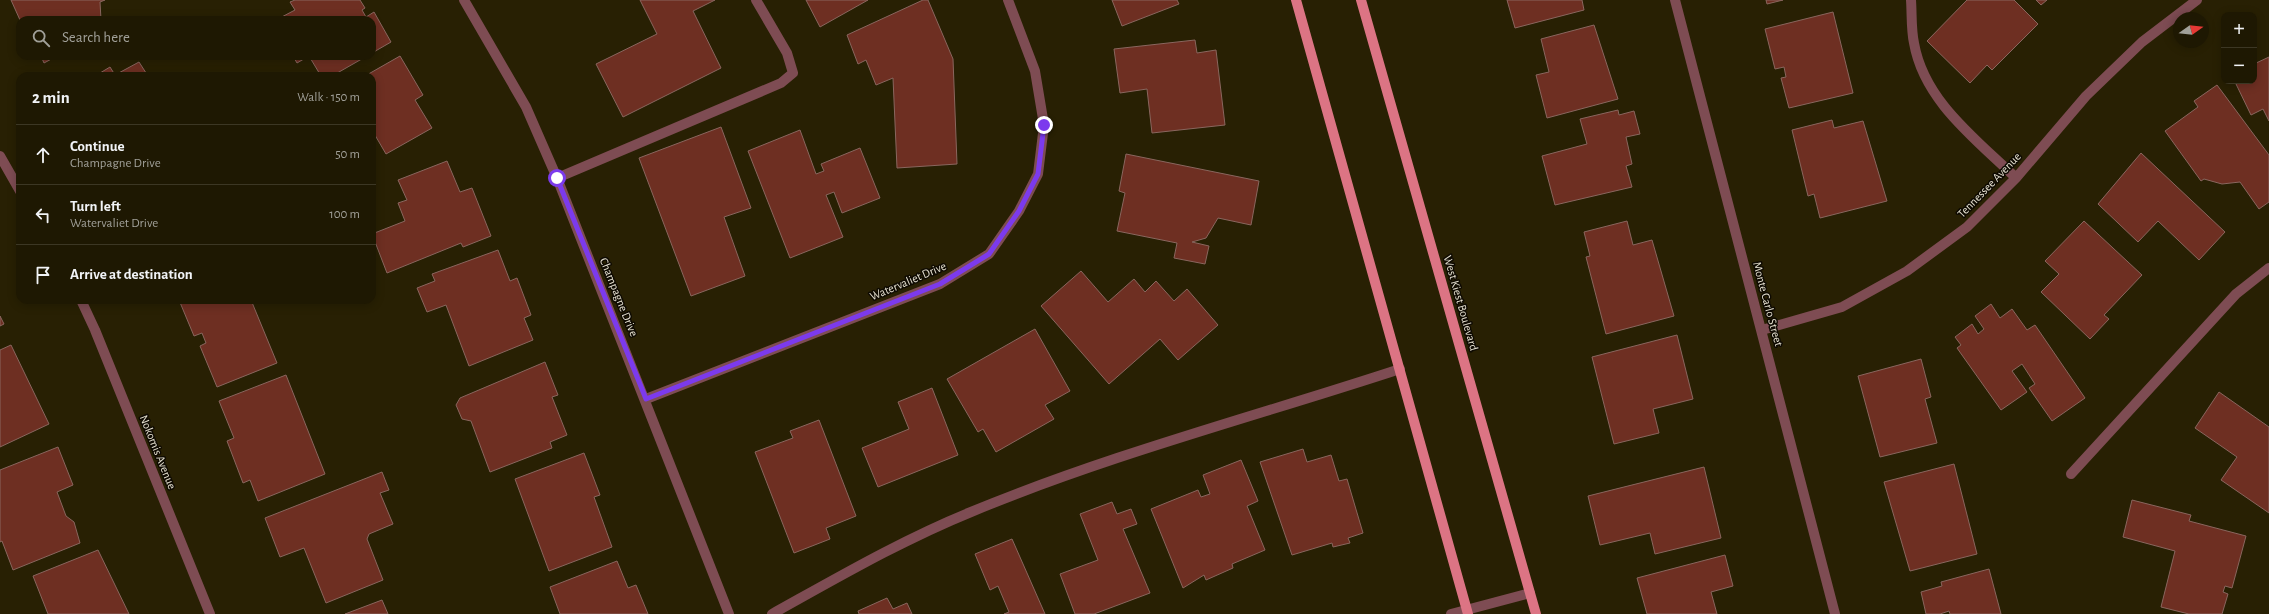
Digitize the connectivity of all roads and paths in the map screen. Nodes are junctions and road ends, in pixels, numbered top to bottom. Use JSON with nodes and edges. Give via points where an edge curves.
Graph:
{"nodes":[{"id":1,"x":464,"y":0,"type":"edge"},
{"id":2,"x":756,"y":0,"type":"edge"},
{"id":3,"x":1008,"y":0,"type":"edge"},
{"id":4,"x":1296,"y":0,"type":"edge"},
{"id":5,"x":1361,"y":0,"type":"edge"},
{"id":6,"x":1675,"y":0,"type":"edge"},
{"id":7,"x":1911,"y":0,"type":"edge"},
{"id":8,"x":2196,"y":0,"type":"edge"},
{"id":9,"x":0,"y":156,"type":"edge"},
{"id":10,"x":557,"y":178,"type":"junction"},
{"id":11,"x":2016,"y":178,"type":"junction"},
{"id":12,"x":16,"y":184,"type":"edge"},
{"id":13,"x":2269,"y":268,"type":"edge"},
{"id":14,"x":82,"y":304,"type":"edge"},
{"id":15,"x":1762,"y":330,"type":"junction"},
{"id":16,"x":1400,"y":369,"type":"junction"},
{"id":17,"x":646,"y":399,"type":"junction"},
{"id":18,"x":2071,"y":474,"type":"dead end"},
{"id":19,"x":1530,"y":593,"type":"junction"},
{"id":20,"x":1468,"y":612,"type":"edge"},
{"id":21,"x":210,"y":614,"type":"edge"},
{"id":22,"x":729,"y":614,"type":"edge"},
{"id":23,"x":772,"y":614,"type":"edge"},
{"id":24,"x":1451,"y":614,"type":"edge"},
{"id":25,"x":1536,"y":614,"type":"edge"},
{"id":26,"x":1836,"y":614,"type":"edge"}],
"edges":[{"from":1,"to":10,"type":"street","name":"Champagne Drive","via":[[526,107]]},
{"from":2,"to":10,"type":"street","via":[[787,53],[793,73],[781,83]]},
{"from":3,"to":17,"type":"street","name":"Watervaliet Drive","via":[[1035,71],[1044,125],[1038,174],[1019,211],[989,254],[940,284]]},
{"from":4,"to":16,"type":"main road"},
{"from":5,"to":19,"type":"main road","name":"West Kiest Boulevard"},
{"from":6,"to":15,"type":"street","name":"Monte Carlo Street"},
{"from":7,"to":11,"type":"street","via":[[1914,42],[1920,68],[1940,104]]},
{"from":8,"to":11,"type":"street","name":"Tennessee Avenue","via":[[2142,42],[2086,96]]},
{"from":9,"to":12,"type":"street"},
{"from":10,"to":17,"type":"street","name":"Champagne Drive"},
{"from":11,"to":15,"type":"street","name":"Tennessee Avenue","via":[[1966,227],[1907,271],[1842,307]]},
{"from":13,"to":18,"type":"street","via":[[2236,294]]},
{"from":14,"to":21,"type":"street","name":"Nokomis Avenue","via":[[95,330]]},
{"from":15,"to":26,"type":"street","name":"Monte Carlo Street"},
{"from":16,"to":20,"type":"main road"},
{"from":16,"to":23,"type":"street","via":[[1070,474],[970,512],[890,549]]},
{"from":17,"to":22,"type":"street","name":"Champagne Drive"},
{"from":19,"to":20,"type":"street"},
{"from":19,"to":25,"type":"main road","name":"West Kiest Boulevard"},
{"from":20,"to":24,"type":"street"}]}
